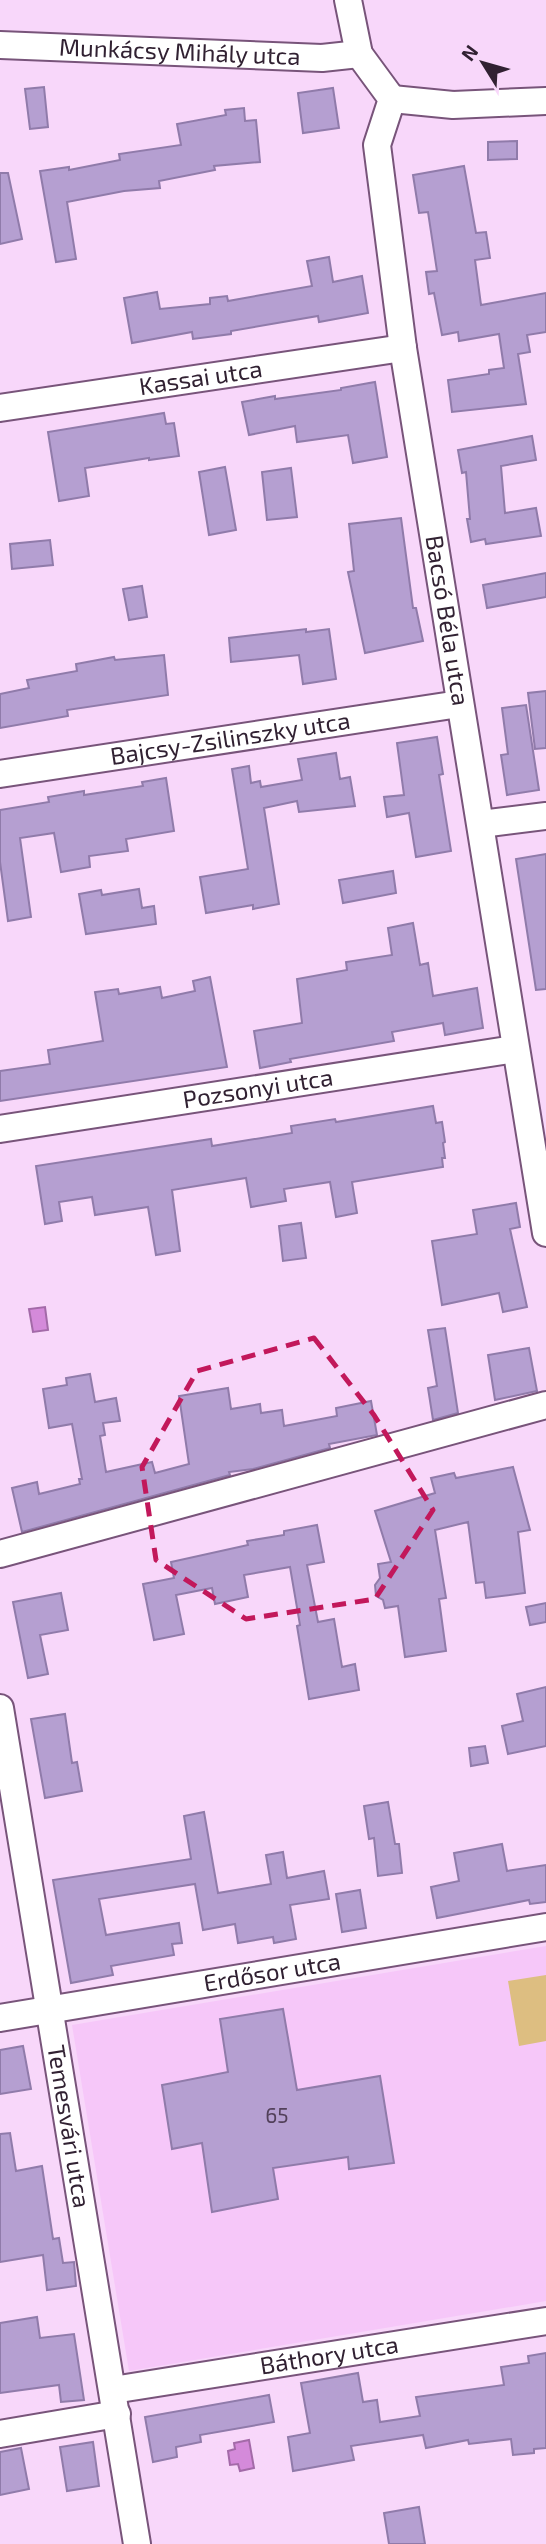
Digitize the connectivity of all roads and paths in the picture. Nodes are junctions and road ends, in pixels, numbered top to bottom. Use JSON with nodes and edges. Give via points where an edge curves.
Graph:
{"nodes":[{"id":1,"x":351,"y":6,"type":"edge"},
{"id":2,"x":0,"y":45,"type":"edge"},
{"id":3,"x":359,"y":54,"type":"junction"},
{"id":4,"x":392,"y":99,"type":"junction"},
{"id":5,"x":546,"y":101,"type":"edge"},
{"id":6,"x":403,"y":348,"type":"junction"},
{"id":7,"x":0,"y":408,"type":"edge"},
{"id":8,"x":459,"y":704,"type":"junction"},
{"id":9,"x":0,"y":774,"type":"edge"},
{"id":10,"x":546,"y":816,"type":"edge"},
{"id":11,"x":481,"y":824,"type":"junction"},
{"id":12,"x":515,"y":1049,"type":"junction"},
{"id":13,"x":0,"y":1129,"type":"edge"},
{"id":14,"x":546,"y":1233,"type":"edge"},
{"id":15,"x":546,"y":1405,"type":"edge"},
{"id":16,"x":0,"y":1554,"type":"edge"},
{"id":17,"x":0,"y":1708,"type":"edge"},
{"id":18,"x":546,"y":1927,"type":"edge"},
{"id":19,"x":50,"y":2009,"type":"junction"},
{"id":20,"x":0,"y":2018,"type":"edge"},
{"id":21,"x":546,"y":2321,"type":"edge"},
{"id":22,"x":115,"y":2402,"type":"junction"},
{"id":23,"x":0,"y":2434,"type":"edge"},
{"id":24,"x":137,"y":2544,"type":"edge"}],
"edges":[{"from":1,"to":3,"type":"street"},
{"from":2,"to":3,"type":"street","name":"Munkácsy Mihály utca","via":[[322,58]]},
{"from":3,"to":4,"type":"street"},
{"from":4,"to":5,"type":"street","via":[[453,105]]},
{"from":4,"to":6,"type":"street","name":"Bacsó Béla utca","via":[[377,145]]},
{"from":6,"to":7,"type":"street","name":"Kassai utca"},
{"from":6,"to":8,"type":"street","name":"Bacsó Béla utca"},
{"from":8,"to":9,"type":"street","name":"Bajcsy-Zsilinszky utca"},
{"from":8,"to":11,"type":"street","name":"Bacsó Béla utca"},
{"from":10,"to":11,"type":"street"},
{"from":11,"to":12,"type":"street","name":"Bacsó Béla utca"},
{"from":12,"to":13,"type":"street","name":"Pozsonyi utca"},
{"from":12,"to":14,"type":"street","name":"Bacsó Béla utca"},
{"from":15,"to":16,"type":"street"},
{"from":17,"to":19,"type":"street","name":"Temesvári utca"},
{"from":18,"to":19,"type":"street","name":"Erdősor utca"},
{"from":19,"to":20,"type":"street","name":"Erdősor utca"},
{"from":19,"to":22,"type":"street","name":"Temesvári utca"},
{"from":21,"to":22,"type":"street","name":"Báthory utca"},
{"from":22,"to":23,"type":"street","name":"Báthory utca"},
{"from":22,"to":24,"type":"street","name":"Temesvári utca"}]}
